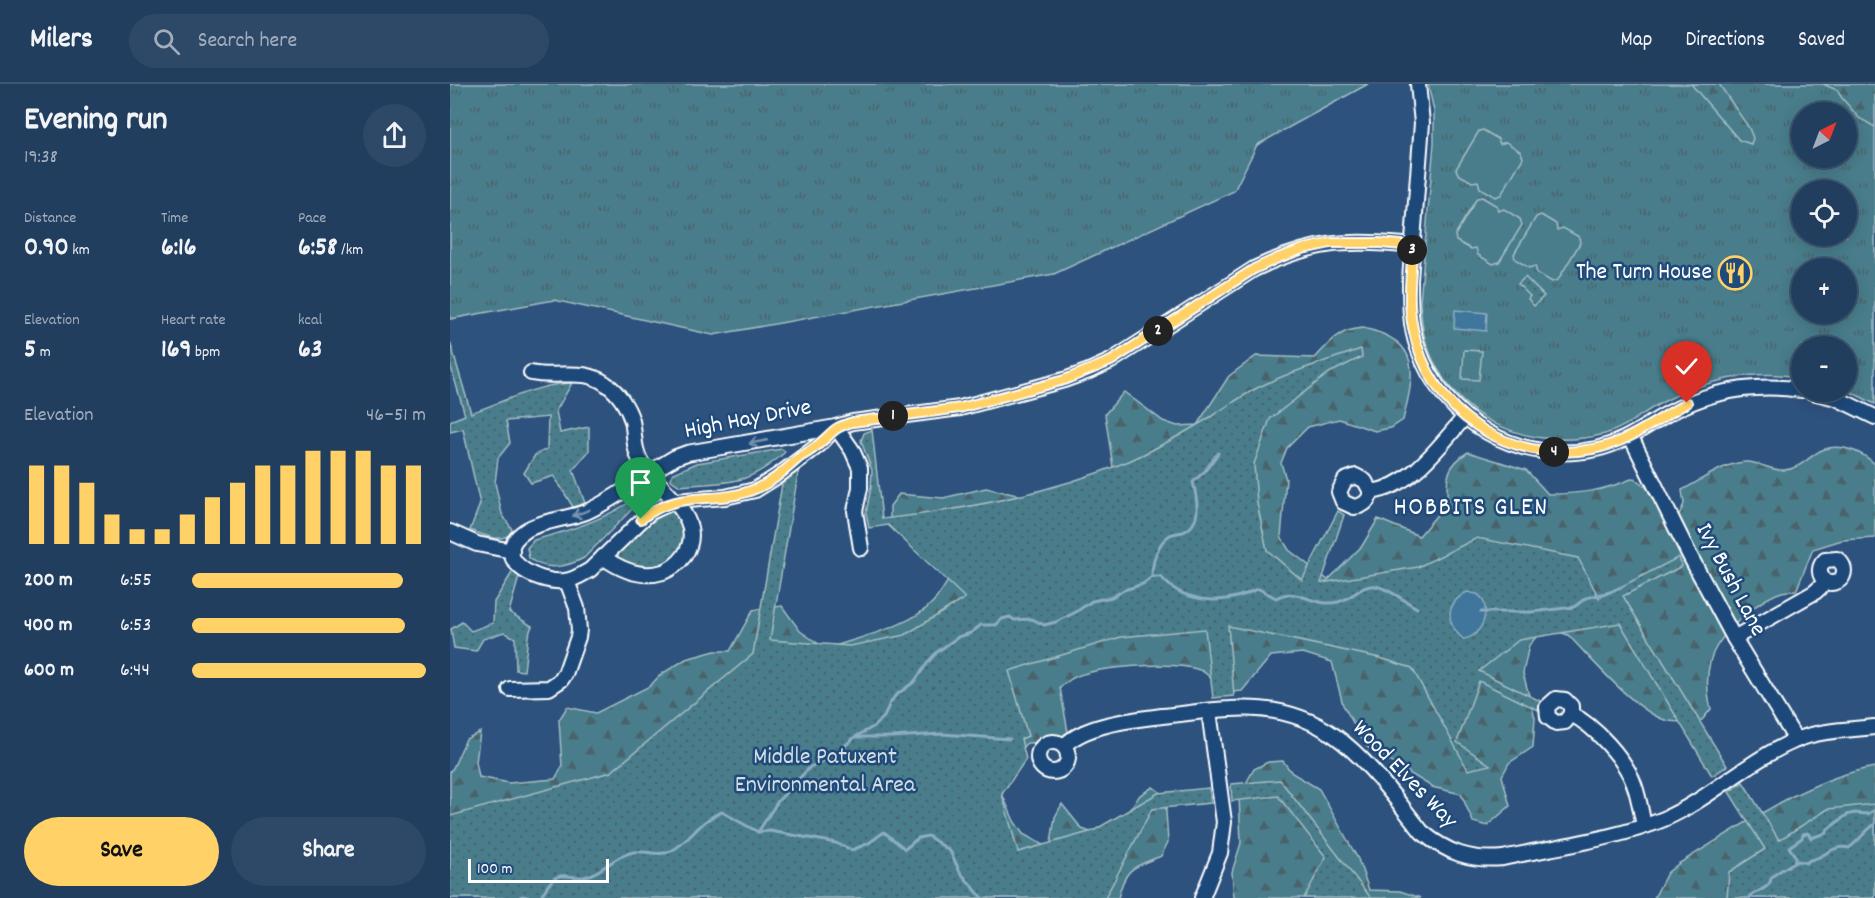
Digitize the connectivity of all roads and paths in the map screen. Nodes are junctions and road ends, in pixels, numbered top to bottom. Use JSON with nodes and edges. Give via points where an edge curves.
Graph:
{"nodes":[{"id":1,"x":1418,"y":84,"type":"edge"},
{"id":2,"x":1413,"y":246,"type":"junction"},
{"id":3,"x":531,"y":373,"type":"dead end"},
{"id":4,"x":1791,"y":389,"type":"edge"},
{"id":5,"x":1844,"y":402,"type":"edge"},
{"id":6,"x":1875,"y":417,"type":"edge"},
{"id":7,"x":1464,"y":418,"type":"junction"},
{"id":8,"x":836,"y":427,"type":"junction"},
{"id":9,"x":789,"y":435,"type":"junction"},
{"id":10,"x":1631,"y":437,"type":"junction"},
{"id":11,"x":800,"y":458,"type":"junction"},
{"id":12,"x":649,"y":472,"type":"junction"},
{"id":13,"x":1371,"y":492,"type":"dead end"},
{"id":14,"x":675,"y":501,"type":"junction"},
{"id":15,"x":450,"y":532,"type":"edge"},
{"id":16,"x":861,"y":548,"type":"dead end"},
{"id":17,"x":512,"y":550,"type":"junction"},
{"id":18,"x":603,"y":557,"type":"junction"},
{"id":19,"x":567,"y":581,"type":"junction"},
{"id":20,"x":1826,"y":582,"type":"dead end"},
{"id":21,"x":1734,"y":638,"type":"junction"},
{"id":22,"x":510,"y":688,"type":"dead end"},
{"id":23,"x":1209,"y":711,"type":"junction"},
{"id":24,"x":1571,"y":714,"type":"dead end"},
{"id":25,"x":1875,"y":728,"type":"edge"},
{"id":26,"x":1796,"y":740,"type":"junction"},
{"id":27,"x":1064,"y":746,"type":"dead end"},
{"id":28,"x":1644,"y":826,"type":"junction"},
{"id":29,"x":1202,"y":898,"type":"edge"}],
"edges":[{"from":1,"to":2,"type":"street","via":[[1422,123]]},
{"from":2,"to":7,"type":"street","via":[[1410,304],[1418,347],[1438,386]]},
{"from":2,"to":8,"type":"street","name":"High Hay Drive","via":[[1340,243],[1303,249],[1254,269],[1111,361],[1081,374],[960,408]]},
{"from":3,"to":12,"type":"street","via":[[587,374],[606,383],[627,409],[635,448]]},
{"from":4,"to":10,"type":"street","via":[[1768,386],[1717,393],[1687,403]]},
{"from":5,"to":6,"type":"street"},
{"from":7,"to":10,"type":"street","via":[[1506,441],[1544,451],[1594,449]]},
{"from":7,"to":13,"type":"street","via":[[1414,471],[1389,488]]},
{"from":8,"to":9,"type":"street","name":"High Hay Drive"},
{"from":8,"to":11,"type":"street","name":"High Hay Drive"},
{"from":8,"to":16,"type":"street","via":[[860,468],[855,511]]},
{"from":9,"to":11,"type":"street"},
{"from":9,"to":12,"type":"street","name":"High Hay Drive","one_way":true,"via":[[687,453]]},
{"from":10,"to":21,"type":"street","name":"Ivy Bush Lane"},
{"from":11,"to":14,"type":"street","name":"High Hay Drive","via":[[754,490]]},
{"from":12,"to":14,"type":"street"},
{"from":12,"to":17,"type":"street","name":"High Hay Drive","one_way":true,"via":[[593,508],[524,531]]},
{"from":14,"to":18,"type":"street","name":"High Hay Drive","via":[[650,512]]},
{"from":14,"to":18,"type":"street","via":[[688,522],[691,542],[673,567],[657,574],[636,573]]},
{"from":15,"to":17,"type":"street","via":[[477,544]]},
{"from":17,"to":19,"type":"street","via":[[514,561],[528,574]]},
{"from":18,"to":19,"type":"street","name":"High Hay Drive","via":[[590,570]]},
{"from":19,"to":22,"type":"street","via":[[577,608],[579,630],[565,674],[549,688]]},
{"from":20,"to":21,"type":"street"},
{"from":21,"to":26,"type":"street","name":"Ivy Bush Lane"},
{"from":23,"to":27,"type":"street","name":"Wood Elves Way","via":[[1098,728],[1080,733]]},
{"from":23,"to":28,"type":"street","name":"Wood Elves Way","via":[[1272,711],[1329,732],[1369,766],[1422,832],[1463,856],[1503,858]]},
{"from":23,"to":29,"type":"street","via":[[1224,822],[1220,854]]},
{"from":24,"to":28,"type":"street","via":[[1594,731],[1626,769]]},
{"from":25,"to":26,"type":"street","name":"Wood Elves Way"},
{"from":26,"to":28,"type":"street","name":"Wood Elves Way","via":[[1665,819]]}]}
